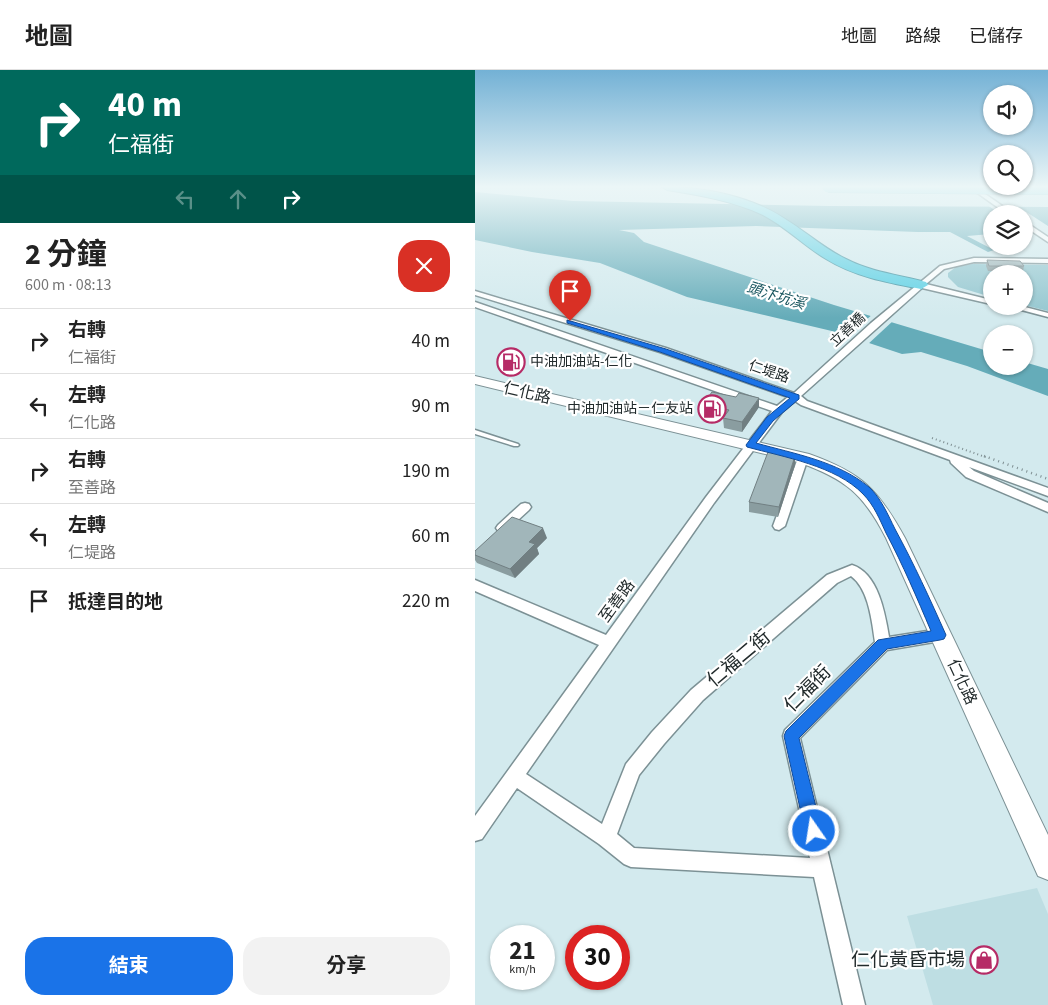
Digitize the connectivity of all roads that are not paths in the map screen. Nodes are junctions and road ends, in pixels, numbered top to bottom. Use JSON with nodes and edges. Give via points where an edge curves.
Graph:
{"nodes":[{"id":1,"x":795,"y":231,"type":"edge"},
{"id":2,"x":1035,"y":231,"type":"edge"},
{"id":3,"x":1048,"y":240,"type":"edge"},
{"id":4,"x":1048,"y":261,"type":"edge"},
{"id":5,"x":939,"y":269,"type":"junction"},
{"id":6,"x":921,"y":285,"type":"junction"},
{"id":7,"x":475,"y":293,"type":"edge"},
{"id":8,"x":963,"y":295,"type":"junction"},
{"id":9,"x":983,"y":300,"type":"edge"},
{"id":10,"x":475,"y":304,"type":"edge"},
{"id":11,"x":1033,"y":311,"type":"edge"},
{"id":12,"x":1048,"y":315,"type":"edge"},
{"id":13,"x":475,"y":380,"type":"edge"},
{"id":14,"x":796,"y":397,"type":"junction"},
{"id":15,"x":778,"y":410,"type":"junction"},
{"id":16,"x":475,"y":432,"type":"edge"},
{"id":17,"x":516,"y":445,"type":"dead end"},
{"id":18,"x":751,"y":445,"type":"junction"},
{"id":19,"x":949,"y":456,"type":"junction"},
{"id":20,"x":803,"y":458,"type":"junction"},
{"id":21,"x":1048,"y":492,"type":"edge"},
{"id":22,"x":525,"y":507,"type":"dead end"},
{"id":23,"x":1048,"y":508,"type":"edge"},
{"id":24,"x":779,"y":526,"type":"dead end"},
{"id":25,"x":496,"y":533,"type":"edge"},
{"id":26,"x":475,"y":585,"type":"edge"},
{"id":27,"x":940,"y":635,"type":"junction"},
{"id":28,"x":608,"y":643,"type":"junction"},
{"id":29,"x":883,"y":644,"type":"junction"},
{"id":30,"x":514,"y":776,"type":"junction"},
{"id":31,"x":475,"y":832,"type":"edge"},
{"id":32,"x":606,"y":837,"type":"junction"},
{"id":33,"x":1048,"y":866,"type":"edge"},
{"id":34,"x":823,"y":868,"type":"junction"},
{"id":35,"x":855,"y":1005,"type":"edge"}],
"edges":[{"from":1,"to":6,"type":"highway","via":[[843,263]]},
{"from":2,"to":3,"type":"street"},
{"from":4,"to":5,"type":"street","via":[[972,260]]},
{"from":5,"to":6,"type":"street","name":"立善橋"},
{"from":5,"to":8,"type":"street","via":[[944,280]]},
{"from":6,"to":8,"type":"street"},
{"from":6,"to":14,"type":"street","name":"立善橋"},
{"from":7,"to":14,"type":"street","name":"仁堤路","via":[[663,350]]},
{"from":8,"to":9,"type":"street"},
{"from":10,"to":15,"type":"street"},
{"from":11,"to":12,"type":"street"},
{"from":13,"to":18,"type":"main road","name":"仁化路"},
{"from":14,"to":15,"type":"street","name":"至善路"},
{"from":14,"to":19,"type":"street","name":"仁堤路","via":[[804,403]]},
{"from":15,"to":18,"type":"street","name":"至善路"},
{"from":16,"to":17,"type":"lane"},
{"from":18,"to":20,"type":"main road","name":"仁化路"},
{"from":18,"to":28,"type":"street","name":"至善路"},
{"from":19,"to":21,"type":"street","name":"仁堤路"},
{"from":19,"to":23,"type":"street","via":[[970,474]]},
{"from":20,"to":24,"type":"street"},
{"from":20,"to":27,"type":"main road","name":"仁化路","via":[[841,473],[873,498],[887,520]]},
{"from":22,"to":25,"type":"street"},
{"from":26,"to":28,"type":"street"},
{"from":27,"to":29,"type":"street"},
{"from":27,"to":33,"type":"main road","name":"仁化路"},
{"from":28,"to":30,"type":"street","name":"至善路"},
{"from":29,"to":32,"type":"street","name":"仁福二街","via":[[878,613],[861,576],[852,570],[833,579],[697,695],[659,738],[632,770]]},
{"from":29,"to":34,"type":"street","name":"仁福街","via":[[791,736]]},
{"from":30,"to":31,"type":"street","name":"至善路"},
{"from":30,"to":32,"type":"street"},
{"from":32,"to":34,"type":"street","via":[[631,858]]},
{"from":34,"to":35,"type":"street","name":"仁福街"}]}
